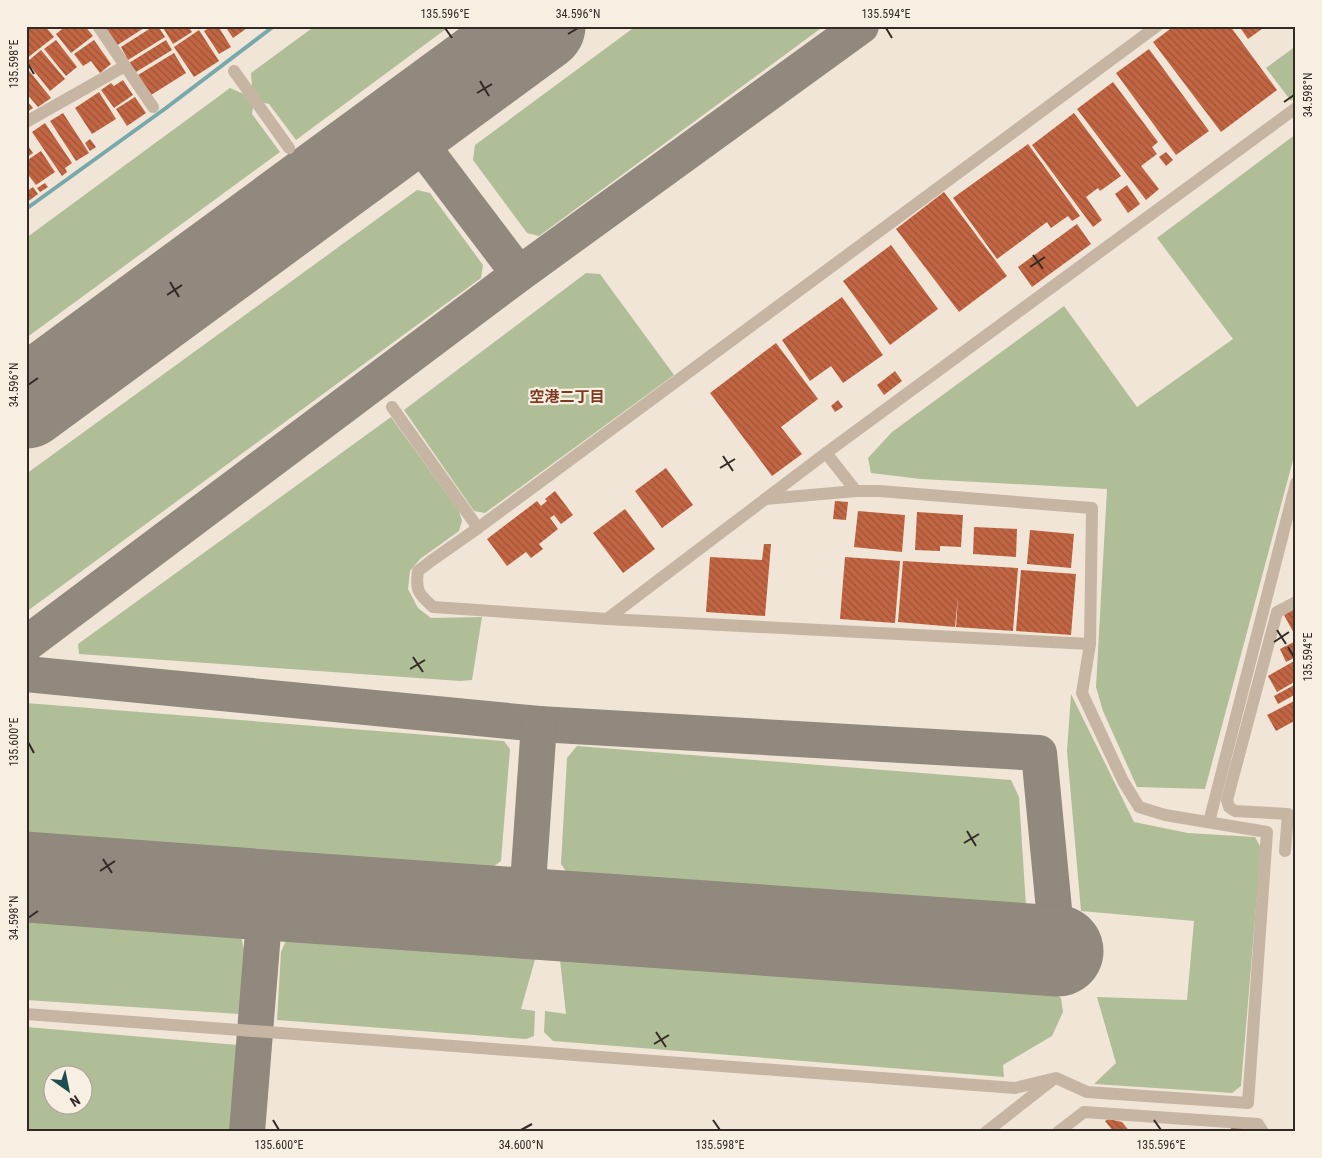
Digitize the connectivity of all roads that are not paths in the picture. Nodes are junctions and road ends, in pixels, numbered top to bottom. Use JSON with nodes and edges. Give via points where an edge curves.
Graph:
{"nodes":[{"id":1,"x":98,"y":26,"type":"edge"},
{"id":2,"x":1157,"y":26,"type":"edge"},
{"id":3,"x":125,"y":66,"type":"junction"},
{"id":4,"x":234,"y":71,"type":"dead end"},
{"id":5,"x":153,"y":107,"type":"dead end"},
{"id":6,"x":1296,"y":108,"type":"edge"},
{"id":7,"x":26,"y":122,"type":"edge"},
{"id":8,"x":289,"y":148,"type":"dead end"},
{"id":9,"x":392,"y":407,"type":"dead end"},
{"id":10,"x":826,"y":453,"type":"junction"},
{"id":11,"x":1296,"y":483,"type":"edge"},
{"id":12,"x":856,"y":491,"type":"junction"},
{"id":13,"x":765,"y":499,"type":"junction"},
{"id":14,"x":478,"y":528,"type":"junction"},
{"id":15,"x":1296,"y":602,"type":"edge"},
{"id":16,"x":607,"y":620,"type":"junction"},
{"id":17,"x":1090,"y":644,"type":"junction"},
{"id":18,"x":1209,"y":822,"type":"junction"},
{"id":19,"x":1296,"y":846,"type":"edge"},
{"id":20,"x":26,"y":1014,"type":"edge"},
{"id":21,"x":1056,"y":1078,"type":"junction"},
{"id":22,"x":986,"y":1132,"type":"edge"},
{"id":23,"x":1058,"y":1132,"type":"edge"},
{"id":24,"x":1263,"y":1132,"type":"edge"}],
"edges":[{"from":1,"to":3,"type":"street"},
{"from":2,"to":14,"type":"street"},
{"from":3,"to":5,"type":"street"},
{"from":3,"to":7,"type":"street"},
{"from":4,"to":8,"type":"street"},
{"from":6,"to":10,"type":"street"},
{"from":9,"to":14,"type":"street"},
{"from":10,"to":12,"type":"street"},
{"from":10,"to":13,"type":"street"},
{"from":11,"to":18,"type":"street"},
{"from":12,"to":13,"type":"street"},
{"from":12,"to":17,"type":"street","via":[[1092,508]]},
{"from":13,"to":16,"type":"street"},
{"from":14,"to":16,"type":"street","via":[[418,572],[416,586],[421,596],[433,606]]},
{"from":15,"to":19,"type":"street","via":[[1278,612],[1227,800],[1235,811],[1288,814],[1285,851]]},
{"from":16,"to":17,"type":"street"},
{"from":17,"to":18,"type":"street","via":[[1082,693],[1122,781],[1139,807]]},
{"from":18,"to":21,"type":"street","via":[[1267,832],[1248,1102],[1087,1092]]},
{"from":20,"to":21,"type":"street","via":[[1014,1088]]},
{"from":21,"to":22,"type":"street"},
{"from":23,"to":24,"type":"street","via":[[1084,1112],[1258,1124]]}]}
